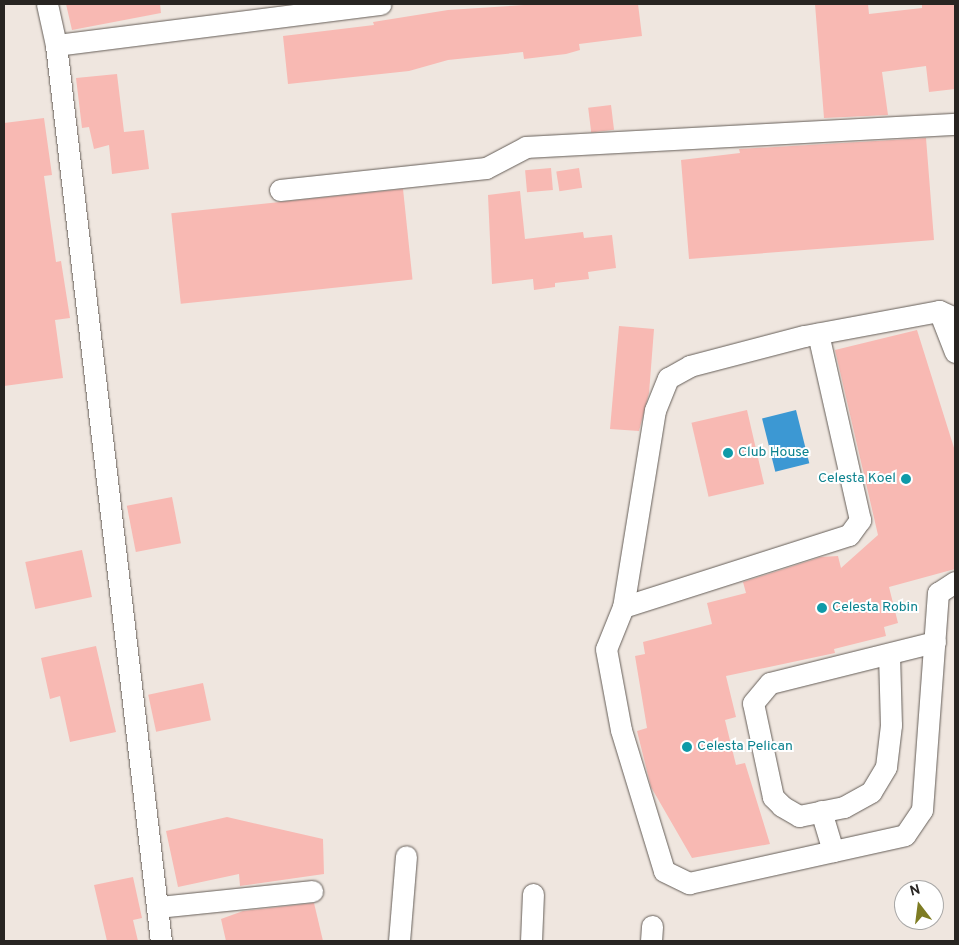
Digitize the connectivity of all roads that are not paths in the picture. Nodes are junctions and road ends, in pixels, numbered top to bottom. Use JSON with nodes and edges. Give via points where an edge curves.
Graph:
{"nodes":[{"id":1,"x":47,"y":4,"type":"edge"},
{"id":2,"x":380,"y":4,"type":"edge"},
{"id":3,"x":56,"y":45,"type":"junction"},
{"id":4,"x":955,"y":124,"type":"edge"},
{"id":5,"x":280,"y":190,"type":"dead end"},
{"id":6,"x":947,"y":315,"type":"edge"},
{"id":7,"x":818,"y":334,"type":"junction"},
{"id":8,"x":955,"y":352,"type":"edge"},
{"id":9,"x":955,"y":582,"type":"edge"},
{"id":10,"x":623,"y":607,"type":"junction"},
{"id":11,"x":935,"y":642,"type":"junction"},
{"id":12,"x":889,"y":654,"type":"junction"},
{"id":13,"x":822,"y":811,"type":"junction"},
{"id":14,"x":833,"y":851,"type":"junction"},
{"id":15,"x":406,"y":856,"type":"dead end"},
{"id":16,"x":312,"y":891,"type":"dead end"},
{"id":17,"x":533,"y":894,"type":"dead end"},
{"id":18,"x":158,"y":907,"type":"junction"},
{"id":19,"x":161,"y":941,"type":"edge"},
{"id":20,"x":399,"y":941,"type":"edge"},
{"id":21,"x":531,"y":941,"type":"edge"}],
"edges":[{"from":1,"to":3,"type":"street"},
{"from":2,"to":3,"type":"street"},
{"from":3,"to":18,"type":"street"},
{"from":4,"to":5,"type":"street","via":[[526,148],[486,168]]},
{"from":6,"to":7,"type":"street"},
{"from":6,"to":8,"type":"street"},
{"from":7,"to":10,"type":"street","via":[[690,366],[668,378],[656,410]]},
{"from":7,"to":10,"type":"street","via":[[860,520],[850,535]]},
{"from":9,"to":11,"type":"street","via":[[938,593]]},
{"from":10,"to":14,"type":"street","via":[[606,649],[621,730],[664,871],[689,883]]},
{"from":11,"to":12,"type":"street"},
{"from":11,"to":14,"type":"street","via":[[922,810],[905,835]]},
{"from":12,"to":13,"type":"street","via":[[890,725],[886,767],[870,792],[844,807]]},
{"from":12,"to":13,"type":"street","via":[[770,684],[753,703],[773,797],[798,816]]},
{"from":13,"to":14,"type":"street"},
{"from":15,"to":20,"type":"street"},
{"from":16,"to":18,"type":"street"},
{"from":17,"to":21,"type":"street"},
{"from":18,"to":19,"type":"street"}]}
